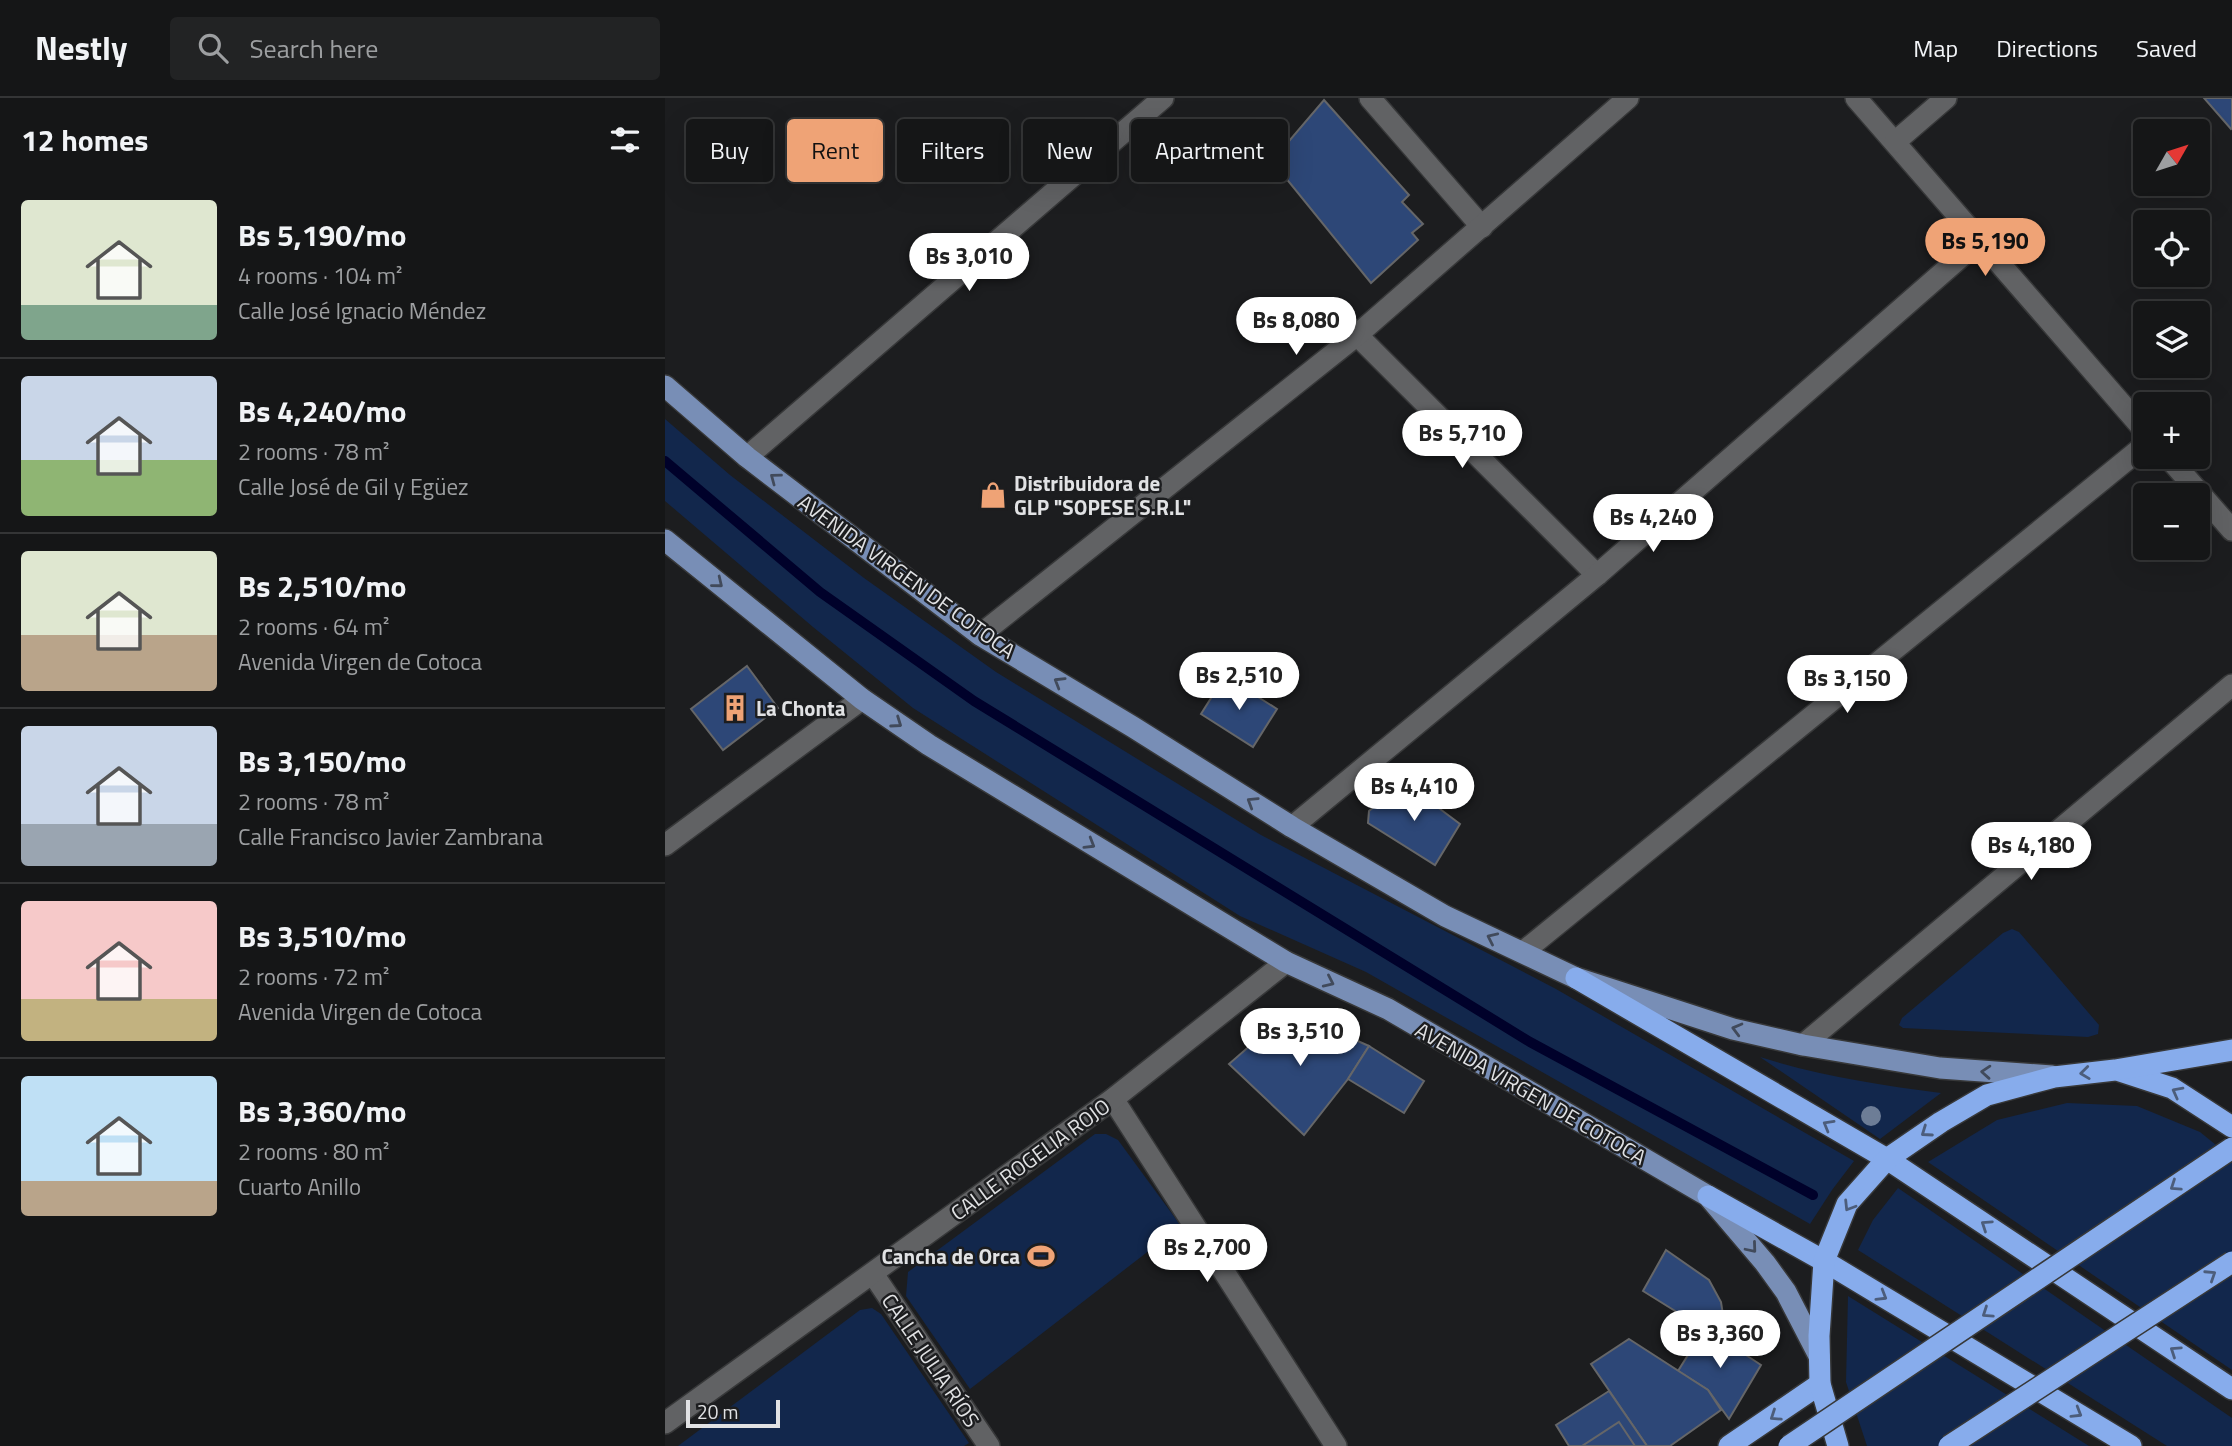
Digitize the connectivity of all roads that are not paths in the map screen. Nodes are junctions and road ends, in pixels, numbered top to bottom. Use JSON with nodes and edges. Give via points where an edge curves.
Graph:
{"nodes":[{"id":1,"x":1163,"y":98,"type":"edge"},
{"id":2,"x":1370,"y":98,"type":"edge"},
{"id":3,"x":1628,"y":98,"type":"edge"},
{"id":4,"x":1856,"y":98,"type":"edge"},
{"id":5,"x":1946,"y":98,"type":"edge"},
{"id":6,"x":1895,"y":142,"type":"junction"},
{"id":7,"x":1482,"y":227,"type":"junction"},
{"id":8,"x":1980,"y":240,"type":"junction"},
{"id":9,"x":1357,"y":335,"type":"junction"},
{"id":10,"x":665,"y":386,"type":"edge"},
{"id":11,"x":2133,"y":417,"type":"edge"},
{"id":12,"x":2133,"y":455,"type":"edge"},
{"id":13,"x":747,"y":457,"type":"junction"},
{"id":14,"x":2179,"y":469,"type":"edge"},
{"id":15,"x":2232,"y":530,"type":"edge"},
{"id":16,"x":665,"y":540,"type":"edge"},
{"id":17,"x":1597,"y":575,"type":"junction"},
{"id":18,"x":980,"y":635,"type":"junction"},
{"id":19,"x":2232,"y":685,"type":"edge"},
{"id":20,"x":862,"y":699,"type":"junction"},
{"id":21,"x":1292,"y":827,"type":"junction"},
{"id":22,"x":665,"y":845,"type":"edge"},
{"id":23,"x":1523,"y":952,"type":"junction"},
{"id":24,"x":1286,"y":961,"type":"junction"},
{"id":25,"x":1576,"y":978,"type":"junction"},
{"id":26,"x":1803,"y":1045,"type":"junction"},
{"id":27,"x":2232,"y":1049,"type":"edge"},
{"id":28,"x":2115,"y":1070,"type":"junction"},
{"id":29,"x":2054,"y":1077,"type":"junction"},
{"id":30,"x":1113,"y":1099,"type":"junction"},
{"id":31,"x":2232,"y":1127,"type":"edge"},
{"id":32,"x":2232,"y":1147,"type":"edge"},
{"id":33,"x":1887,"y":1159,"type":"junction"},
{"id":34,"x":1708,"y":1196,"type":"junction"},
{"id":35,"x":1824,"y":1261,"type":"junction"},
{"id":36,"x":2232,"y":1262,"type":"edge"},
{"id":37,"x":873,"y":1274,"type":"junction"},
{"id":38,"x":1819,"y":1356,"type":"junction"},
{"id":39,"x":1820,"y":1384,"type":"junction"},
{"id":40,"x":2232,"y":1389,"type":"edge"},
{"id":41,"x":665,"y":1423,"type":"edge"},
{"id":42,"x":989,"y":1446,"type":"edge"},
{"id":43,"x":1336,"y":1446,"type":"edge"},
{"id":44,"x":1729,"y":1446,"type":"edge"},
{"id":45,"x":1789,"y":1446,"type":"edge"},
{"id":46,"x":1838,"y":1446,"type":"edge"},
{"id":47,"x":1949,"y":1446,"type":"edge"},
{"id":48,"x":2131,"y":1446,"type":"edge"}],
"edges":[{"from":1,"to":13,"type":"street"},
{"from":2,"to":7,"type":"street"},
{"from":3,"to":7,"type":"street"},
{"from":4,"to":6,"type":"street"},
{"from":5,"to":6,"type":"street"},
{"from":6,"to":8,"type":"street"},
{"from":7,"to":9,"type":"street"},
{"from":8,"to":11,"type":"street"},
{"from":8,"to":17,"type":"street"},
{"from":9,"to":17,"type":"street"},
{"from":9,"to":18,"type":"street"},
{"from":10,"to":13,"type":"main road","name":"AVENIDA VIRGEN DE COTOCA"},
{"from":12,"to":23,"type":"street"},
{"from":18,"to":13,"type":"main road","name":"AVENIDA VIRGEN DE COTOCA","one_way":true},
{"from":14,"to":15,"type":"street"},
{"from":16,"to":20,"type":"main road","name":"AVENIDA VIRGEN DE COTOCA","one_way":true},
{"from":17,"to":21,"type":"street"},
{"from":21,"to":18,"type":"main road","name":"AVENIDA VIRGEN DE COTOCA","one_way":true},
{"from":19,"to":26,"type":"street"},
{"from":20,"to":22,"type":"street"},
{"from":20,"to":24,"type":"main road","name":"AVENIDA VIRGEN DE COTOCA","one_way":true,"via":[[929,745]]},
{"from":23,"to":21,"type":"main road","name":"AVENIDA VIRGEN DE COTOCA","one_way":true,"via":[[1445,916]]},
{"from":23,"to":25,"type":"main road","name":"AVENIDA VIRGEN DE COTOCA"},
{"from":24,"to":30,"type":"street","name":"CALLE ROGELIA ROJO"},
{"from":24,"to":34,"type":"main road","name":"AVENIDA VIRGEN DE COTOCA","one_way":true,"via":[[1388,1009]]},
{"from":26,"to":25,"type":"main road","name":"AVENIDA VIRGEN DE COTOCA","one_way":true,"via":[[1733,1029]]},
{"from":33,"to":25,"type":"highway","one_way":true},
{"from":29,"to":26,"type":"main road","name":"AVENIDA VIRGEN DE COTOCA","one_way":true,"via":[[1940,1068]]},
{"from":27,"to":28,"type":"highway"},
{"from":28,"to":29,"type":"highway","one_way":true},
{"from":31,"to":28,"type":"highway","one_way":true,"via":[[2172,1088]]},
{"from":29,"to":33,"type":"highway","one_way":true,"via":[[1987,1095]]},
{"from":30,"to":37,"type":"street","name":"CALLE ROGELIA ROJO"},
{"from":30,"to":43,"type":"street"},
{"from":32,"to":45,"type":"highway","one_way":true,"bridge":true},
{"from":33,"to":35,"type":"highway","one_way":true,"via":[[1847,1204]]},
{"from":40,"to":33,"type":"highway","one_way":true},
{"from":34,"to":35,"type":"highway"},
{"from":34,"to":38,"type":"main road","name":"AVENIDA VIRGEN DE COTOCA","one_way":true,"via":[[1786,1292]]},
{"from":35,"to":38,"type":"highway"},
{"from":35,"to":48,"type":"highway","one_way":true},
{"from":47,"to":36,"type":"highway","one_way":true,"bridge":true},
{"from":37,"to":41,"type":"street","name":"CALLE ROGELIA ROJO"},
{"from":37,"to":42,"type":"street","name":"CALLE JULIA RÍOS"},
{"from":38,"to":39,"type":"highway"},
{"from":39,"to":44,"type":"highway","one_way":true},
{"from":39,"to":46,"type":"highway"}]}
